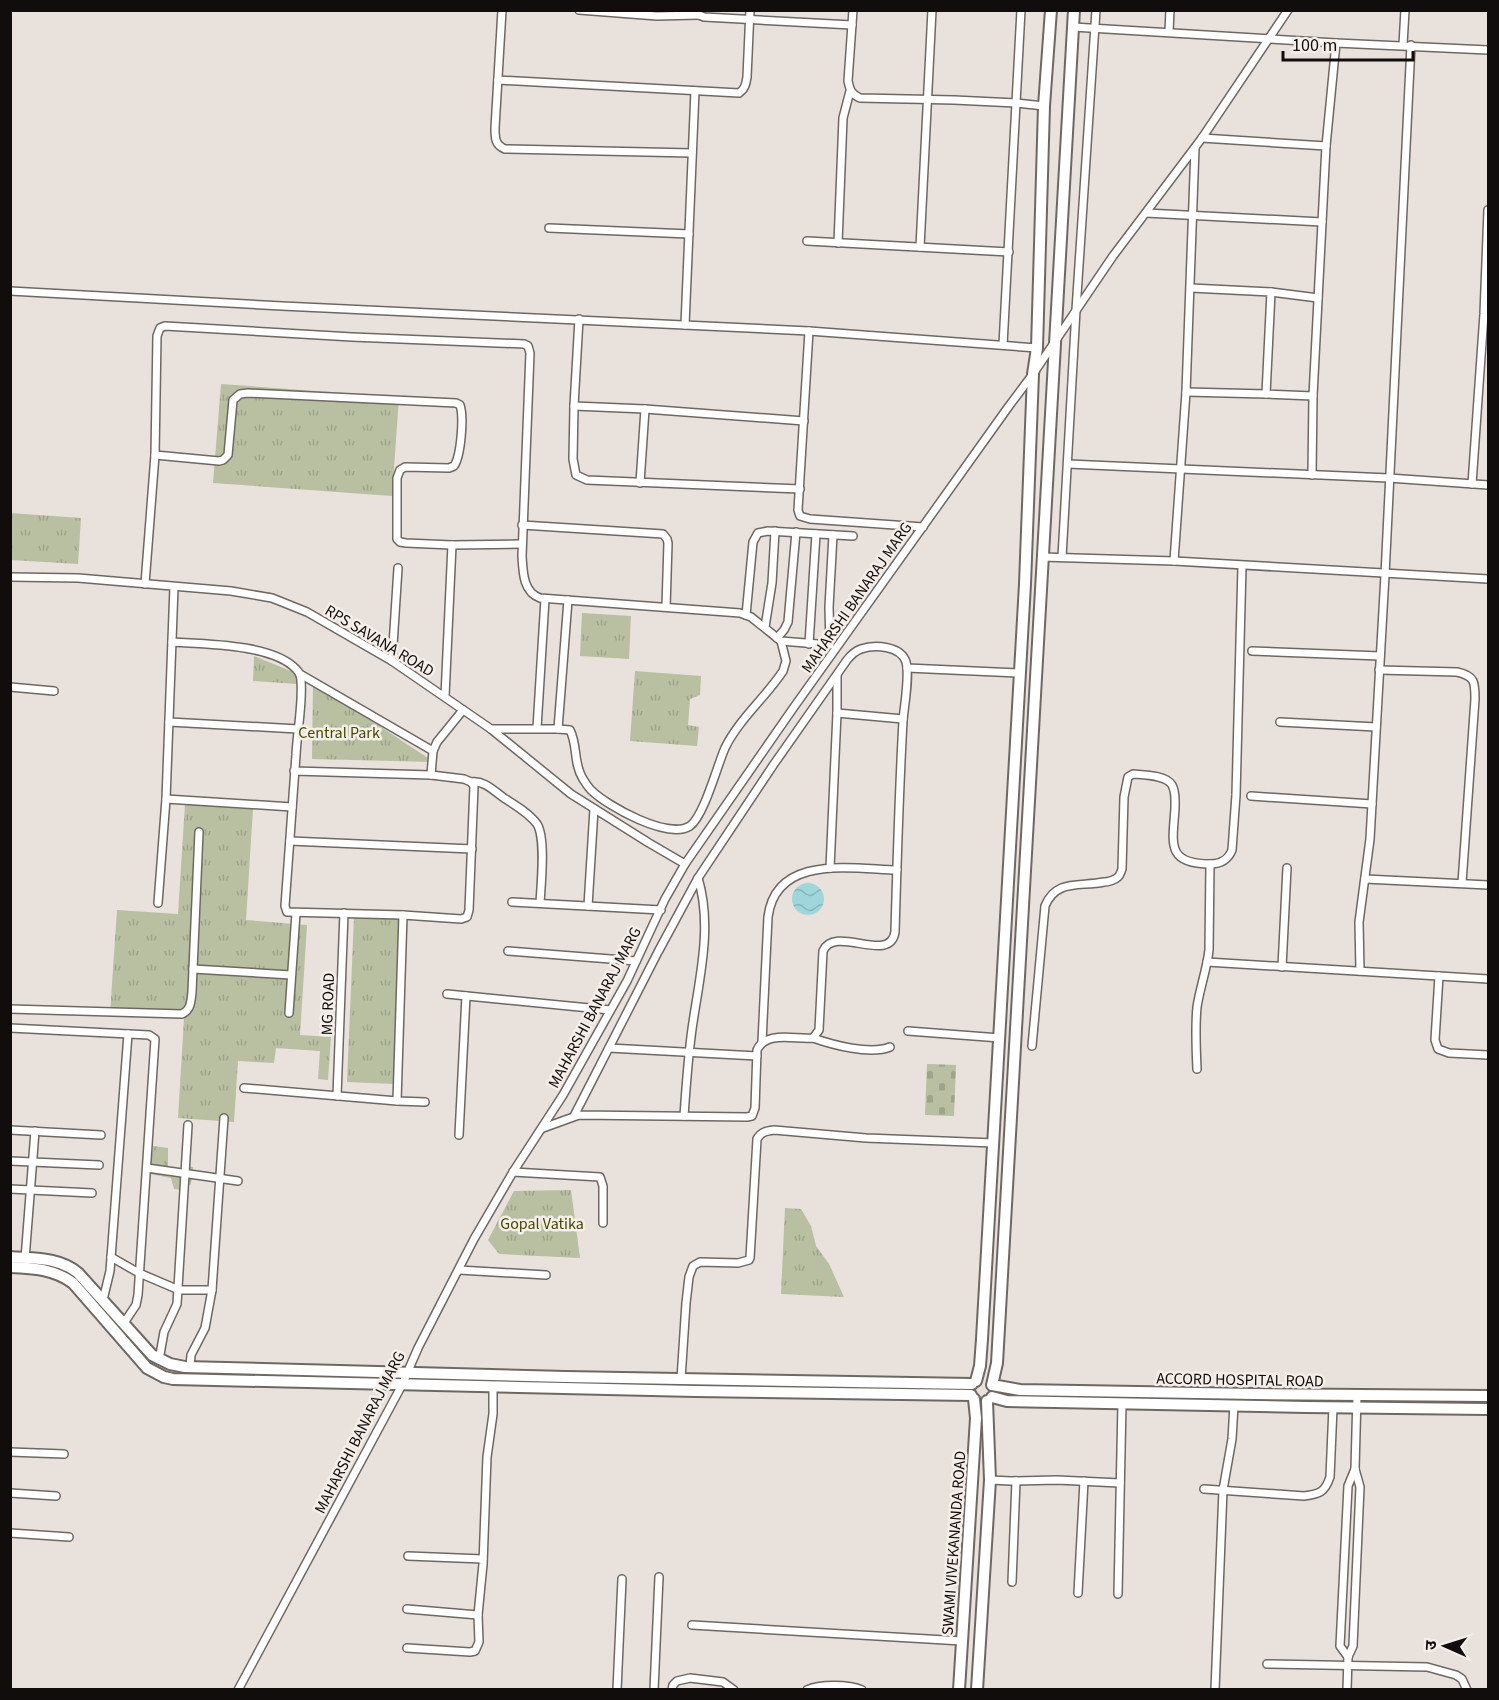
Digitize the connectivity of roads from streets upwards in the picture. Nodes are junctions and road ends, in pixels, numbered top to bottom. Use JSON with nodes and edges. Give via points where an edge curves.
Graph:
{"nodes":[{"id":1,"x":502,"y":10,"type":"edge"},
{"id":2,"x":579,"y":10,"type":"edge"},
{"id":3,"x":853,"y":10,"type":"edge"},
{"id":4,"x":932,"y":10,"type":"edge"},
{"id":5,"x":1021,"y":10,"type":"edge"},
{"id":6,"x":1051,"y":10,"type":"edge"},
{"id":7,"x":1074,"y":10,"type":"edge"},
{"id":8,"x":1096,"y":10,"type":"edge"},
{"id":9,"x":1170,"y":10,"type":"edge"},
{"id":10,"x":1288,"y":10,"type":"edge"},
{"id":11,"x":1405,"y":10,"type":"edge"},
{"id":12,"x":698,"y":13,"type":"edge"},
{"id":13,"x":750,"y":14,"type":"edge"},
{"id":14,"x":852,"y":25,"type":"junction"},
{"id":15,"x":1073,"y":27,"type":"junction"},
{"id":16,"x":1095,"y":28,"type":"junction"},
{"id":17,"x":1169,"y":32,"type":"junction"},
{"id":18,"x":1268,"y":39,"type":"junction"},
{"id":19,"x":1336,"y":43,"type":"junction"},
{"id":20,"x":1407,"y":45,"type":"junction"},
{"id":21,"x":1488,"y":50,"type":"edge"},
{"id":22,"x":498,"y":80,"type":"junction"},
{"id":23,"x":695,"y":91,"type":"junction"},
{"id":24,"x":849,"y":91,"type":"junction"},
{"id":25,"x":927,"y":99,"type":"junction"},
{"id":26,"x":1016,"y":102,"type":"junction"},
{"id":27,"x":1044,"y":106,"type":"junction"},
{"id":28,"x":1202,"y":138,"type":"junction"},
{"id":29,"x":1326,"y":146,"type":"junction"},
{"id":30,"x":1195,"y":148,"type":"junction"},
{"id":31,"x":692,"y":153,"type":"junction"},
{"id":32,"x":1488,"y":210,"type":"edge"},
{"id":33,"x":1146,"y":213,"type":"junction"},
{"id":34,"x":1193,"y":215,"type":"junction"},
{"id":35,"x":1322,"y":222,"type":"junction"},
{"id":36,"x":549,"y":228,"type":"dead end"},
{"id":37,"x":689,"y":234,"type":"junction"},
{"id":38,"x":807,"y":241,"type":"dead end"},
{"id":39,"x":838,"y":243,"type":"junction"},
{"id":40,"x":920,"y":248,"type":"junction"},
{"id":41,"x":1009,"y":252,"type":"junction"},
{"id":42,"x":1487,"y":284,"type":"edge"},
{"id":43,"x":1191,"y":288,"type":"junction"},
{"id":44,"x":10,"y":291,"type":"edge"},
{"id":45,"x":1271,"y":292,"type":"junction"},
{"id":46,"x":1318,"y":298,"type":"junction"},
{"id":47,"x":1076,"y":310,"type":"junction"},
{"id":48,"x":579,"y":319,"type":"junction"},
{"id":49,"x":685,"y":325,"type":"junction"},
{"id":50,"x":809,"y":331,"type":"junction"},
{"id":51,"x":1054,"y":343,"type":"junction"},
{"id":52,"x":1003,"y":345,"type":"junction"},
{"id":53,"x":1037,"y":348,"type":"junction"},
{"id":54,"x":1485,"y":361,"type":"edge"},
{"id":55,"x":1033,"y":374,"type":"junction"},
{"id":56,"x":1186,"y":392,"type":"junction"},
{"id":57,"x":1266,"y":394,"type":"junction"},
{"id":58,"x":1313,"y":396,"type":"junction"},
{"id":59,"x":574,"y":406,"type":"junction"},
{"id":60,"x":645,"y":409,"type":"junction"},
{"id":61,"x":804,"y":421,"type":"junction"},
{"id":62,"x":155,"y":455,"type":"junction"},
{"id":63,"x":1068,"y":464,"type":"junction"},
{"id":64,"x":1182,"y":469,"type":"junction"},
{"id":65,"x":1312,"y":475,"type":"junction"},
{"id":66,"x":1389,"y":478,"type":"junction"},
{"id":67,"x":640,"y":483,"type":"junction"},
{"id":68,"x":1472,"y":484,"type":"junction"},
{"id":69,"x":1488,"y":485,"type":"edge"},
{"id":70,"x":800,"y":489,"type":"junction"},
{"id":71,"x":522,"y":525,"type":"junction"},
{"id":72,"x":923,"y":527,"type":"junction"},
{"id":73,"x":775,"y":531,"type":"junction"},
{"id":74,"x":796,"y":532,"type":"junction"},
{"id":75,"x":816,"y":534,"type":"junction"},
{"id":76,"x":833,"y":535,"type":"junction"},
{"id":77,"x":853,"y":536,"type":"dead end"},
{"id":78,"x":522,"y":544,"type":"junction"},
{"id":79,"x":452,"y":545,"type":"junction"},
{"id":80,"x":1042,"y":557,"type":"junction"},
{"id":81,"x":1062,"y":557,"type":"junction"},
{"id":82,"x":1174,"y":561,"type":"junction"},
{"id":83,"x":1242,"y":566,"type":"junction"},
{"id":84,"x":398,"y":568,"type":"dead end"},
{"id":85,"x":1385,"y":574,"type":"junction"},
{"id":86,"x":10,"y":577,"type":"edge"},
{"id":87,"x":1488,"y":579,"type":"edge"},
{"id":88,"x":146,"y":584,"type":"junction"},
{"id":89,"x":174,"y":587,"type":"junction"},
{"id":90,"x":545,"y":599,"type":"junction"},
{"id":91,"x":568,"y":600,"type":"junction"},
{"id":92,"x":666,"y":607,"type":"junction"},
{"id":93,"x":746,"y":615,"type":"junction"},
{"id":94,"x":765,"y":627,"type":"junction"},
{"id":95,"x":779,"y":640,"type":"junction"},
{"id":96,"x":172,"y":642,"type":"junction"},
{"id":97,"x":809,"y":644,"type":"junction"},
{"id":98,"x":1252,"y":651,"type":"dead end"},
{"id":99,"x":1380,"y":656,"type":"junction"},
{"id":100,"x":392,"y":661,"type":"junction"},
{"id":101,"x":907,"y":668,"type":"junction"},
{"id":102,"x":1380,"y":670,"type":"junction"},
{"id":103,"x":1020,"y":673,"type":"junction"},
{"id":104,"x":300,"y":674,"type":"junction"},
{"id":105,"x":837,"y":676,"type":"junction"},
{"id":106,"x":10,"y":687,"type":"edge"},
{"id":107,"x":54,"y":691,"type":"dead end"},
{"id":108,"x":445,"y":696,"type":"junction"},
{"id":109,"x":463,"y":710,"type":"junction"},
{"id":110,"x":837,"y":713,"type":"junction"},
{"id":111,"x":903,"y":719,"type":"junction"},
{"id":112,"x":169,"y":722,"type":"junction"},
{"id":113,"x":1280,"y":722,"type":"dead end"},
{"id":114,"x":1376,"y":727,"type":"junction"},
{"id":115,"x":298,"y":729,"type":"junction"},
{"id":116,"x":491,"y":729,"type":"junction"},
{"id":117,"x":537,"y":729,"type":"junction"},
{"id":118,"x":558,"y":729,"type":"junction"},
{"id":119,"x":433,"y":751,"type":"junction"},
{"id":120,"x":294,"y":771,"type":"junction"},
{"id":121,"x":431,"y":775,"type":"junction"},
{"id":122,"x":471,"y":782,"type":"junction"},
{"id":123,"x":1251,"y":796,"type":"dead end"},
{"id":124,"x":166,"y":799,"type":"junction"},
{"id":125,"x":1372,"y":804,"type":"junction"},
{"id":126,"x":292,"y":807,"type":"junction"},
{"id":127,"x":594,"y":809,"type":"junction"},
{"id":128,"x":199,"y":832,"type":"dead end"},
{"id":129,"x":290,"y":841,"type":"junction"},
{"id":130,"x":472,"y":849,"type":"junction"},
{"id":131,"x":686,"y":864,"type":"junction"},
{"id":132,"x":1210,"y":864,"type":"junction"},
{"id":133,"x":830,"y":868,"type":"junction"},
{"id":134,"x":1287,"y":868,"type":"dead end"},
{"id":135,"x":897,"y":870,"type":"junction"},
{"id":136,"x":698,"y":878,"type":"junction"},
{"id":137,"x":1365,"y":879,"type":"junction"},
{"id":138,"x":1462,"y":883,"type":"junction"},
{"id":139,"x":1488,"y":885,"type":"edge"},
{"id":140,"x":512,"y":902,"type":"dead end"},
{"id":141,"x":158,"y":903,"type":"dead end"},
{"id":142,"x":540,"y":903,"type":"junction"},
{"id":143,"x":588,"y":906,"type":"junction"},
{"id":144,"x":661,"y":910,"type":"junction"},
{"id":145,"x":296,"y":913,"type":"junction"},
{"id":146,"x":344,"y":913,"type":"junction"},
{"id":147,"x":403,"y":915,"type":"junction"},
{"id":148,"x":508,"y":951,"type":"dead end"},
{"id":149,"x":636,"y":961,"type":"junction"},
{"id":150,"x":1207,"y":962,"type":"junction"},
{"id":151,"x":1282,"y":967,"type":"junction"},
{"id":152,"x":193,"y":969,"type":"junction"},
{"id":153,"x":1359,"y":971,"type":"junction"},
{"id":154,"x":291,"y":975,"type":"junction"},
{"id":155,"x":1439,"y":976,"type":"junction"},
{"id":156,"x":1488,"y":979,"type":"edge"},
{"id":157,"x":447,"y":994,"type":"dead end"},
{"id":158,"x":466,"y":996,"type":"junction"},
{"id":159,"x":10,"y":1008,"type":"edge"},
{"id":160,"x":610,"y":1010,"type":"junction"},
{"id":161,"x":289,"y":1013,"type":"dead end"},
{"id":162,"x":10,"y":1028,"type":"edge"},
{"id":163,"x":908,"y":1031,"type":"dead end"},
{"id":164,"x":128,"y":1034,"type":"junction"},
{"id":165,"x":813,"y":1038,"type":"junction"},
{"id":166,"x":1000,"y":1038,"type":"junction"},
{"id":167,"x":762,"y":1042,"type":"junction"},
{"id":168,"x":1032,"y":1046,"type":"dead end"},
{"id":169,"x":890,"y":1047,"type":"dead end"},
{"id":170,"x":609,"y":1048,"type":"junction"},
{"id":171,"x":689,"y":1053,"type":"junction"},
{"id":172,"x":1488,"y":1055,"type":"edge"},
{"id":173,"x":757,"y":1056,"type":"junction"},
{"id":174,"x":1197,"y":1069,"type":"dead end"},
{"id":175,"x":244,"y":1088,"type":"dead end"},
{"id":176,"x":337,"y":1096,"type":"junction"},
{"id":177,"x":397,"y":1101,"type":"junction"},
{"id":178,"x":425,"y":1102,"type":"dead end"},
{"id":179,"x":574,"y":1116,"type":"junction"},
{"id":180,"x":684,"y":1116,"type":"junction"},
{"id":181,"x":224,"y":1118,"type":"dead end"},
{"id":182,"x":188,"y":1125,"type":"dead end"},
{"id":183,"x":543,"y":1128,"type":"junction"},
{"id":184,"x":10,"y":1130,"type":"edge"},
{"id":185,"x":35,"y":1131,"type":"junction"},
{"id":186,"x":101,"y":1135,"type":"dead end"},
{"id":187,"x":459,"y":1135,"type":"dead end"},
{"id":188,"x":994,"y":1143,"type":"junction"},
{"id":189,"x":10,"y":1161,"type":"edge"},
{"id":190,"x":33,"y":1162,"type":"junction"},
{"id":191,"x":99,"y":1165,"type":"dead end"},
{"id":192,"x":147,"y":1168,"type":"junction"},
{"id":193,"x":513,"y":1172,"type":"junction"},
{"id":194,"x":186,"y":1174,"type":"junction"},
{"id":195,"x":220,"y":1180,"type":"junction"},
{"id":196,"x":238,"y":1181,"type":"dead end"},
{"id":197,"x":10,"y":1189,"type":"edge"},
{"id":198,"x":31,"y":1190,"type":"junction"},
{"id":199,"x":92,"y":1193,"type":"dead end"},
{"id":200,"x":603,"y":1223,"type":"dead end"},
{"id":201,"x":10,"y":1257,"type":"edge"},
{"id":202,"x":111,"y":1257,"type":"junction"},
{"id":203,"x":25,"y":1258,"type":"junction"},
{"id":204,"x":10,"y":1267,"type":"edge"},
{"id":205,"x":459,"y":1270,"type":"junction"},
{"id":206,"x":139,"y":1273,"type":"junction"},
{"id":207,"x":546,"y":1275,"type":"dead end"},
{"id":208,"x":179,"y":1290,"type":"junction"},
{"id":209,"x":212,"y":1290,"type":"junction"},
{"id":210,"x":103,"y":1300,"type":"junction"},
{"id":211,"x":124,"y":1323,"type":"junction"},
{"id":212,"x":159,"y":1360,"type":"junction"},
{"id":213,"x":190,"y":1367,"type":"junction"},
{"id":214,"x":407,"y":1373,"type":"junction"},
{"id":215,"x":681,"y":1379,"type":"junction"},
{"id":216,"x":402,"y":1385,"type":"junction"},
{"id":217,"x":493,"y":1387,"type":"junction"},
{"id":218,"x":973,"y":1390,"type":"junction"},
{"id":219,"x":990,"y":1394,"type":"junction"},
{"id":220,"x":1357,"y":1395,"type":"junction"},
{"id":221,"x":1488,"y":1396,"type":"edge"},
{"id":222,"x":1122,"y":1403,"type":"junction"},
{"id":223,"x":1234,"y":1405,"type":"junction"},
{"id":224,"x":1333,"y":1407,"type":"junction"},
{"id":225,"x":1356,"y":1408,"type":"junction"},
{"id":226,"x":1488,"y":1408,"type":"edge"},
{"id":227,"x":10,"y":1452,"type":"edge"},
{"id":228,"x":64,"y":1454,"type":"dead end"},
{"id":229,"x":1355,"y":1469,"type":"junction"},
{"id":230,"x":990,"y":1480,"type":"junction"},
{"id":231,"x":1016,"y":1481,"type":"junction"},
{"id":232,"x":1084,"y":1481,"type":"junction"},
{"id":233,"x":1120,"y":1483,"type":"junction"},
{"id":234,"x":1204,"y":1489,"type":"dead end"},
{"id":235,"x":1223,"y":1490,"type":"junction"},
{"id":236,"x":10,"y":1494,"type":"edge"},
{"id":237,"x":56,"y":1496,"type":"dead end"},
{"id":238,"x":10,"y":1533,"type":"edge"},
{"id":239,"x":69,"y":1537,"type":"dead end"},
{"id":240,"x":408,"y":1556,"type":"dead end"},
{"id":241,"x":483,"y":1559,"type":"junction"},
{"id":242,"x":659,"y":1577,"type":"dead end"},
{"id":243,"x":622,"y":1579,"type":"dead end"},
{"id":244,"x":1012,"y":1581,"type":"dead end"},
{"id":245,"x":1078,"y":1593,"type":"dead end"},
{"id":246,"x":1118,"y":1594,"type":"dead end"},
{"id":247,"x":407,"y":1609,"type":"dead end"},
{"id":248,"x":478,"y":1615,"type":"junction"},
{"id":249,"x":692,"y":1625,"type":"dead end"},
{"id":250,"x":962,"y":1641,"type":"junction"},
{"id":251,"x":406,"y":1647,"type":"dead end"},
{"id":252,"x":1347,"y":1657,"type":"junction"},
{"id":253,"x":1268,"y":1664,"type":"dead end"},
{"id":254,"x":1347,"y":1665,"type":"junction"},
{"id":255,"x":238,"y":1689,"type":"edge"},
{"id":256,"x":617,"y":1689,"type":"edge"},
{"id":257,"x":654,"y":1689,"type":"edge"},
{"id":258,"x":672,"y":1689,"type":"edge"},
{"id":259,"x":734,"y":1689,"type":"edge"},
{"id":260,"x":807,"y":1689,"type":"edge"},
{"id":261,"x":862,"y":1689,"type":"edge"},
{"id":262,"x":959,"y":1689,"type":"edge"},
{"id":263,"x":977,"y":1689,"type":"edge"},
{"id":264,"x":1215,"y":1689,"type":"edge"},
{"id":265,"x":1347,"y":1689,"type":"edge"},
{"id":266,"x":1467,"y":1689,"type":"edge"}],
"edges":[{"from":1,"to":22,"type":"street"},
{"from":2,"to":12,"type":"street","via":[[657,16]]},
{"from":3,"to":14,"type":"street"},
{"from":4,"to":25,"type":"street"},
{"from":5,"to":26,"type":"street"},
{"from":6,"to":27,"type":"street","name":"SWAMI VIVEKANANDA ROAD"},
{"from":7,"to":15,"type":"street"},
{"from":8,"to":16,"type":"street"},
{"from":9,"to":17,"type":"street"},
{"from":10,"to":18,"type":"street","name":"MAHARSHI BANARAJ MARG"},
{"from":11,"to":20,"type":"street"},
{"from":12,"to":13,"type":"street"},
{"from":13,"to":14,"type":"street"},
{"from":13,"to":23,"type":"street","via":[[743,91]]},
{"from":14,"to":24,"type":"street"},
{"from":15,"to":16,"type":"street"},
{"from":15,"to":51,"type":"street"},
{"from":16,"to":17,"type":"street"},
{"from":16,"to":47,"type":"street"},
{"from":17,"to":18,"type":"street"},
{"from":18,"to":19,"type":"street"},
{"from":18,"to":28,"type":"street","name":"MAHARSHI BANARAJ MARG"},
{"from":19,"to":20,"type":"street"},
{"from":19,"to":29,"type":"street"},
{"from":20,"to":21,"type":"street"},
{"from":20,"to":66,"type":"street"},
{"from":22,"to":23,"type":"street"},
{"from":22,"to":31,"type":"street","via":[[495,128],[499,147]]},
{"from":23,"to":31,"type":"street"},
{"from":24,"to":25,"type":"street","via":[[860,98]]},
{"from":24,"to":39,"type":"street","via":[[843,118]]},
{"from":25,"to":26,"type":"street"},
{"from":25,"to":40,"type":"street"},
{"from":26,"to":27,"type":"street"},
{"from":26,"to":41,"type":"street"},
{"from":27,"to":53,"type":"street","name":"SWAMI VIVEKANANDA ROAD"},
{"from":28,"to":29,"type":"street"},
{"from":28,"to":30,"type":"street","name":"MAHARSHI BANARAJ MARG"},
{"from":29,"to":35,"type":"street"},
{"from":30,"to":33,"type":"street","name":"MAHARSHI BANARAJ MARG"},
{"from":30,"to":34,"type":"street"},
{"from":31,"to":37,"type":"street"},
{"from":32,"to":42,"type":"street"},
{"from":33,"to":34,"type":"street"},
{"from":33,"to":47,"type":"street","name":"MAHARSHI BANARAJ MARG"},
{"from":34,"to":35,"type":"street"},
{"from":34,"to":43,"type":"street"},
{"from":35,"to":46,"type":"street"},
{"from":36,"to":37,"type":"street"},
{"from":37,"to":49,"type":"street"},
{"from":38,"to":39,"type":"street"},
{"from":39,"to":40,"type":"street"},
{"from":40,"to":41,"type":"street"},
{"from":41,"to":52,"type":"street"},
{"from":42,"to":54,"type":"street"},
{"from":43,"to":45,"type":"street"},
{"from":43,"to":56,"type":"street"},
{"from":44,"to":48,"type":"street"},
{"from":45,"to":46,"type":"street"},
{"from":45,"to":57,"type":"street"},
{"from":46,"to":58,"type":"street"},
{"from":47,"to":51,"type":"street","name":"MAHARSHI BANARAJ MARG"},
{"from":47,"to":63,"type":"street"},
{"from":48,"to":49,"type":"street"},
{"from":48,"to":59,"type":"street"},
{"from":49,"to":50,"type":"street"},
{"from":50,"to":52,"type":"street"},
{"from":50,"to":61,"type":"street"},
{"from":51,"to":55,"type":"street","name":"MAHARSHI BANARAJ MARG"},
{"from":51,"to":80,"type":"street"},
{"from":52,"to":53,"type":"street"},
{"from":53,"to":55,"type":"street","name":"SWAMI VIVEKANANDA ROAD"},
{"from":54,"to":68,"type":"street"},
{"from":55,"to":72,"type":"street","name":"MAHARSHI BANARAJ MARG"},
{"from":55,"to":103,"type":"street","name":"SWAMI VIVEKANANDA ROAD"},
{"from":56,"to":57,"type":"street"},
{"from":56,"to":64,"type":"street"},
{"from":57,"to":58,"type":"street"},
{"from":58,"to":65,"type":"street"},
{"from":59,"to":60,"type":"street"},
{"from":59,"to":67,"type":"street","via":[[576,475],[587,480]]},
{"from":60,"to":61,"type":"street"},
{"from":60,"to":67,"type":"street"},
{"from":61,"to":70,"type":"street"},
{"from":62,"to":71,"type":"street","via":[[157,336],[165,326],[524,344],[530,353]]},
{"from":62,"to":79,"type":"street","via":[[219,461],[227,458],[233,400],[240,394],[456,403],[462,416],[459,455],[454,466],[405,467],[397,478],[397,539],[406,543]]},
{"from":62,"to":88,"type":"street"},
{"from":63,"to":64,"type":"street"},
{"from":63,"to":81,"type":"street"},
{"from":64,"to":65,"type":"street"},
{"from":64,"to":82,"type":"street"},
{"from":65,"to":66,"type":"street"},
{"from":66,"to":68,"type":"street"},
{"from":66,"to":85,"type":"street"},
{"from":67,"to":70,"type":"street"},
{"from":68,"to":69,"type":"street"},
{"from":70,"to":72,"type":"street","via":[[798,510],[804,518]]},
{"from":71,"to":78,"type":"street"},
{"from":71,"to":92,"type":"street","via":[[663,534],[668,543]]},
{"from":72,"to":131,"type":"street","name":"MAHARSHI BANARAJ MARG"},
{"from":73,"to":74,"type":"street"},
{"from":73,"to":93,"type":"street","via":[[758,533],[753,542]]},
{"from":73,"to":94,"type":"street"},
{"from":74,"to":75,"type":"street"},
{"from":74,"to":95,"type":"street","via":[[788,622]]},
{"from":75,"to":76,"type":"street"},
{"from":75,"to":97,"type":"street"},
{"from":76,"to":77,"type":"street"},
{"from":76,"to":97,"type":"street","via":[[830,645]]},
{"from":78,"to":79,"type":"street"},
{"from":78,"to":90,"type":"street","via":[[523,574],[529,591]]},
{"from":79,"to":108,"type":"street"},
{"from":80,"to":81,"type":"street"},
{"from":80,"to":219,"type":"street","via":[[997,1363]]},
{"from":81,"to":82,"type":"street"},
{"from":82,"to":83,"type":"street"},
{"from":83,"to":85,"type":"street"},
{"from":83,"to":132,"type":"street","via":[[1232,850],[1224,861]]},
{"from":84,"to":100,"type":"street"},
{"from":85,"to":87,"type":"street"},
{"from":85,"to":99,"type":"street"},
{"from":86,"to":88,"type":"street","name":"RPS SAVANA ROAD"},
{"from":88,"to":89,"type":"street","name":"RPS SAVANA ROAD"},
{"from":89,"to":96,"type":"street"},
{"from":89,"to":100,"type":"street","name":"RPS SAVANA ROAD","via":[[272,598],[307,612]]},
{"from":90,"to":91,"type":"street"},
{"from":90,"to":117,"type":"street"},
{"from":91,"to":92,"type":"street"},
{"from":91,"to":118,"type":"street"},
{"from":92,"to":93,"type":"street"},
{"from":93,"to":94,"type":"street"},
{"from":94,"to":95,"type":"street"},
{"from":95,"to":97,"type":"street"},
{"from":95,"to":118,"type":"street","via":[[786,661],[783,671],[726,746],[698,819],[687,828],[676,830],[650,823],[619,809],[591,789],[577,766],[572,733]]},
{"from":96,"to":104,"type":"street","via":[[253,650],[281,659]]},
{"from":96,"to":112,"type":"street"},
{"from":98,"to":99,"type":"street"},
{"from":99,"to":102,"type":"street"},
{"from":100,"to":108,"type":"street","name":"RPS SAVANA ROAD"},
{"from":101,"to":103,"type":"street"},
{"from":101,"to":105,"type":"street","via":[[899,653],[870,647],[852,654]]},
{"from":101,"to":111,"type":"street"},
{"from":102,"to":114,"type":"street"},
{"from":102,"to":138,"type":"street","via":[[1457,672],[1472,679],[1475,699]]},
{"from":103,"to":166,"type":"street","name":"SWAMI VIVEKANANDA ROAD"},
{"from":104,"to":115,"type":"street"},
{"from":104,"to":119,"type":"street"},
{"from":105,"to":110,"type":"street"},
{"from":105,"to":136,"type":"street"},
{"from":106,"to":107,"type":"street"},
{"from":108,"to":109,"type":"street","name":"RPS SAVANA ROAD"},
{"from":109,"to":116,"type":"street","name":"RPS SAVANA ROAD"},
{"from":109,"to":119,"type":"street"},
{"from":110,"to":111,"type":"street"},
{"from":110,"to":133,"type":"street"},
{"from":111,"to":135,"type":"street"},
{"from":112,"to":115,"type":"street"},
{"from":112,"to":124,"type":"street"},
{"from":113,"to":114,"type":"street"},
{"from":114,"to":125,"type":"street"},
{"from":115,"to":120,"type":"street"},
{"from":116,"to":117,"type":"street"},
{"from":116,"to":127,"type":"street","name":"RPS SAVANA ROAD"},
{"from":117,"to":118,"type":"street"},
{"from":119,"to":121,"type":"street"},
{"from":120,"to":121,"type":"street"},
{"from":120,"to":126,"type":"street"},
{"from":121,"to":122,"type":"street"},
{"from":122,"to":130,"type":"street"},
{"from":122,"to":142,"type":"street","via":[[491,788],[528,814],[538,826],[542,844]]},
{"from":123,"to":125,"type":"street"},
{"from":124,"to":126,"type":"street"},
{"from":124,"to":141,"type":"street"},
{"from":125,"to":137,"type":"street"},
{"from":126,"to":129,"type":"street"},
{"from":127,"to":131,"type":"street","name":"RPS SAVANA ROAD"},
{"from":127,"to":143,"type":"street"},
{"from":128,"to":152,"type":"street"},
{"from":129,"to":130,"type":"street"},
{"from":129,"to":145,"type":"street","via":[[285,906],[287,912]]},
{"from":130,"to":147,"type":"street","via":[[467,917]]},
{"from":131,"to":144,"type":"street","name":"MAHARSHI BANARAJ MARG"},
{"from":132,"to":150,"type":"street"},
{"from":132,"to":168,"type":"street","via":[[1191,862],[1175,852],[1176,797],[1169,781],[1144,775],[1128,777],[1122,868],[1118,877],[1055,890],[1045,906]]},
{"from":133,"to":135,"type":"street"},
{"from":133,"to":167,"type":"street","via":[[789,879],[771,900]]},
{"from":134,"to":151,"type":"street"},
{"from":135,"to":165,"type":"street","via":[[895,932],[890,944],[835,941],[825,946],[820,1024]]},
{"from":136,"to":170,"type":"street"},
{"from":136,"to":171,"type":"street","via":[[705,930]]},
{"from":137,"to":138,"type":"street"},
{"from":137,"to":153,"type":"street","via":[[1359,922]]},
{"from":138,"to":139,"type":"street"},
{"from":140,"to":142,"type":"street"},
{"from":142,"to":143,"type":"street"},
{"from":143,"to":144,"type":"street"},
{"from":144,"to":149,"type":"street","name":"MAHARSHI BANARAJ MARG"},
{"from":145,"to":146,"type":"street"},
{"from":145,"to":154,"type":"street"},
{"from":146,"to":147,"type":"street"},
{"from":146,"to":176,"type":"street","name":"MG ROAD"},
{"from":147,"to":177,"type":"street"},
{"from":148,"to":149,"type":"street"},
{"from":149,"to":160,"type":"street","name":"MAHARSHI BANARAJ MARG"},
{"from":150,"to":151,"type":"street"},
{"from":150,"to":174,"type":"street","via":[[1197,1005]]},
{"from":151,"to":153,"type":"street"},
{"from":152,"to":154,"type":"street"},
{"from":152,"to":159,"type":"street","via":[[190,1005],[182,1014]]},
{"from":153,"to":155,"type":"street"},
{"from":154,"to":161,"type":"street"},
{"from":155,"to":156,"type":"street"},
{"from":155,"to":172,"type":"street","via":[[1435,1040],[1438,1049]]},
{"from":157,"to":158,"type":"street"},
{"from":158,"to":160,"type":"street"},
{"from":158,"to":187,"type":"street"},
{"from":160,"to":183,"type":"street","name":"MAHARSHI BANARAJ MARG"},
{"from":162,"to":164,"type":"street"},
{"from":163,"to":166,"type":"street"},
{"from":164,"to":192,"type":"street","via":[[149,1035],[156,1042]]},
{"from":164,"to":202,"type":"street"},
{"from":165,"to":167,"type":"street","via":[[770,1038]]},
{"from":165,"to":169,"type":"street","via":[[840,1047]]},
{"from":166,"to":188,"type":"street","name":"SWAMI VIVEKANANDA ROAD"},
{"from":167,"to":173,"type":"street"},
{"from":170,"to":171,"type":"street"},
{"from":170,"to":179,"type":"street"},
{"from":171,"to":173,"type":"street"},
{"from":171,"to":180,"type":"street"},
{"from":173,"to":180,"type":"street","via":[[752,1116]]},
{"from":175,"to":176,"type":"street"},
{"from":176,"to":177,"type":"street"},
{"from":177,"to":178,"type":"street"},
{"from":179,"to":180,"type":"street"},
{"from":179,"to":183,"type":"street"},
{"from":181,"to":195,"type":"street"},
{"from":182,"to":194,"type":"street"},
{"from":183,"to":193,"type":"street","name":"MAHARSHI BANARAJ MARG"},
{"from":184,"to":185,"type":"street"},
{"from":185,"to":186,"type":"street"},
{"from":185,"to":190,"type":"street"},
{"from":188,"to":215,"type":"street","via":[[765,1131],[757,1139],[750,1258],[738,1263],[700,1262],[693,1266],[686,1303]]},
{"from":188,"to":218,"type":"street","name":"SWAMI VIVEKANANDA ROAD","via":[[980,1366]]},
{"from":189,"to":190,"type":"street"},
{"from":190,"to":191,"type":"street"},
{"from":190,"to":198,"type":"street"},
{"from":192,"to":194,"type":"street"},
{"from":192,"to":206,"type":"street"},
{"from":193,"to":200,"type":"street","via":[[600,1177]]},
{"from":193,"to":205,"type":"street","name":"MAHARSHI BANARAJ MARG"},
{"from":194,"to":195,"type":"street"},
{"from":194,"to":208,"type":"street"},
{"from":195,"to":196,"type":"street"},
{"from":195,"to":209,"type":"street"},
{"from":197,"to":198,"type":"street"},
{"from":198,"to":199,"type":"street"},
{"from":198,"to":203,"type":"street"},
{"from":201,"to":203,"type":"street"},
{"from":202,"to":206,"type":"street"},
{"from":202,"to":210,"type":"street"},
{"from":203,"to":210,"type":"street","via":[[71,1267]]},
{"from":204,"to":216,"type":"street","via":[[43,1269],[64,1276],[147,1368],[164,1377]]},
{"from":205,"to":207,"type":"street"},
{"from":205,"to":214,"type":"street","name":"MAHARSHI BANARAJ MARG"},
{"from":206,"to":208,"type":"street"},
{"from":206,"to":211,"type":"street","via":[[136,1305]]},
{"from":208,"to":209,"type":"street"},
{"from":208,"to":212,"type":"street"},
{"from":209,"to":213,"type":"street","via":[[205,1328],[192,1351]]},
{"from":210,"to":211,"type":"street"},
{"from":211,"to":212,"type":"street"},
{"from":212,"to":213,"type":"street"},
{"from":213,"to":214,"type":"street"},
{"from":214,"to":215,"type":"street"},
{"from":214,"to":216,"type":"street","name":"MAHARSHI BANARAJ MARG"},
{"from":215,"to":218,"type":"street"},
{"from":216,"to":217,"type":"street"},
{"from":216,"to":255,"type":"street","name":"MAHARSHI BANARAJ MARG"},
{"from":217,"to":218,"type":"street"},
{"from":217,"to":241,"type":"street"},
{"from":218,"to":219,"type":"street","via":[[980,1402]]},
{"from":218,"to":219,"type":"street","via":[[984,1380]]},
{"from":218,"to":250,"type":"street","name":"SWAMI VIVEKANANDA ROAD","via":[[976,1418]]},
{"from":219,"to":220,"type":"street","name":"ACCORD HOSPITAL ROAD","via":[[1020,1390]]},
{"from":219,"to":222,"type":"street","via":[[1007,1401]]},
{"from":219,"to":230,"type":"street"},
{"from":220,"to":221,"type":"street","name":"ACCORD HOSPITAL ROAD"},
{"from":220,"to":225,"type":"street"},
{"from":222,"to":223,"type":"street"},
{"from":222,"to":233,"type":"street"},
{"from":223,"to":224,"type":"street"},
{"from":223,"to":235,"type":"street"},
{"from":224,"to":225,"type":"street"},
{"from":224,"to":235,"type":"street","via":[[1330,1477],[1322,1491],[1304,1496]]},
{"from":225,"to":226,"type":"street"},
{"from":225,"to":229,"type":"street"},
{"from":227,"to":228,"type":"street"},
{"from":229,"to":252,"type":"street","via":[[1360,1487],[1353,1646]]},
{"from":229,"to":252,"type":"street","via":[[1348,1486],[1340,1646]]},
{"from":230,"to":231,"type":"street"},
{"from":230,"to":263,"type":"street"},
{"from":231,"to":232,"type":"street"},
{"from":231,"to":244,"type":"street"},
{"from":232,"to":233,"type":"street"},
{"from":232,"to":245,"type":"street"},
{"from":233,"to":246,"type":"street"},
{"from":234,"to":235,"type":"street"},
{"from":235,"to":264,"type":"street"},
{"from":236,"to":237,"type":"street"},
{"from":238,"to":239,"type":"street"},
{"from":240,"to":241,"type":"street"},
{"from":241,"to":248,"type":"street"},
{"from":242,"to":257,"type":"street"},
{"from":243,"to":256,"type":"street"},
{"from":247,"to":248,"type":"street"},
{"from":248,"to":251,"type":"street","via":[[479,1642],[475,1651]]},
{"from":249,"to":250,"type":"street"},
{"from":250,"to":262,"type":"street","name":"SWAMI VIVEKANANDA ROAD"},
{"from":252,"to":254,"type":"street"},
{"from":253,"to":254,"type":"street"},
{"from":254,"to":265,"type":"street"},
{"from":254,"to":266,"type":"street","via":[[1427,1667],[1462,1679]]},
{"from":258,"to":259,"type":"street","via":[[677,1681],[690,1678],[723,1682]]},
{"from":260,"to":261,"type":"street"}]}
